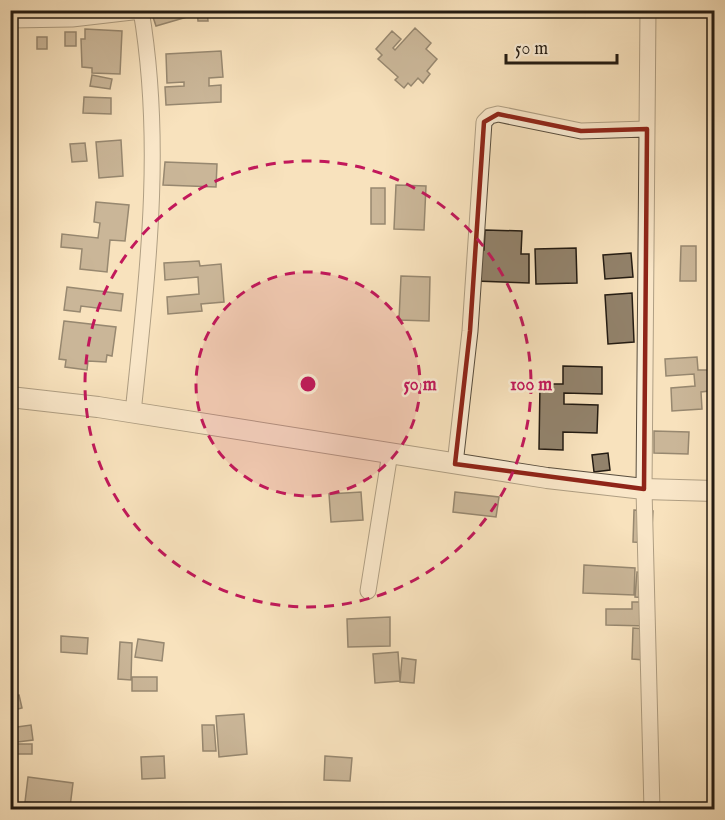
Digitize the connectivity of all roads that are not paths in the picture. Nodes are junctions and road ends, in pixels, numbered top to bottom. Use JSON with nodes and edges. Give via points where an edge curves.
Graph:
{"nodes":[{"id":1,"x":648,"y":10,"type":"edge"},
{"id":2,"x":141,"y":11,"type":"edge"},
{"id":3,"x":10,"y":20,"type":"edge"},
{"id":4,"x":647,"y":129,"type":"junction"},
{"id":5,"x":10,"y":397,"type":"edge"},
{"id":6,"x":133,"y":413,"type":"junction"},
{"id":7,"x":390,"y":453,"type":"junction"},
{"id":8,"x":455,"y":464,"type":"junction"},
{"id":9,"x":644,"y":489,"type":"junction"},
{"id":10,"x":714,"y":491,"type":"edge"},
{"id":11,"x":368,"y":591,"type":"dead end"},
{"id":12,"x":652,"y":810,"type":"edge"}],
"edges":[{"from":1,"to":4,"type":"street"},
{"from":2,"to":3,"type":"street","via":[[72,19]]},
{"from":2,"to":6,"type":"street","via":[[150,66],[154,149]]},
{"from":4,"to":8,"type":"street","via":[[580,131],[498,114],[484,122],[470,331]]},
{"from":4,"to":9,"type":"street"},
{"from":5,"to":6,"type":"street"},
{"from":6,"to":7,"type":"street"},
{"from":7,"to":8,"type":"street"},
{"from":7,"to":11,"type":"street"},
{"from":8,"to":9,"type":"street"},
{"from":9,"to":10,"type":"street"},
{"from":9,"to":12,"type":"street"}]}
